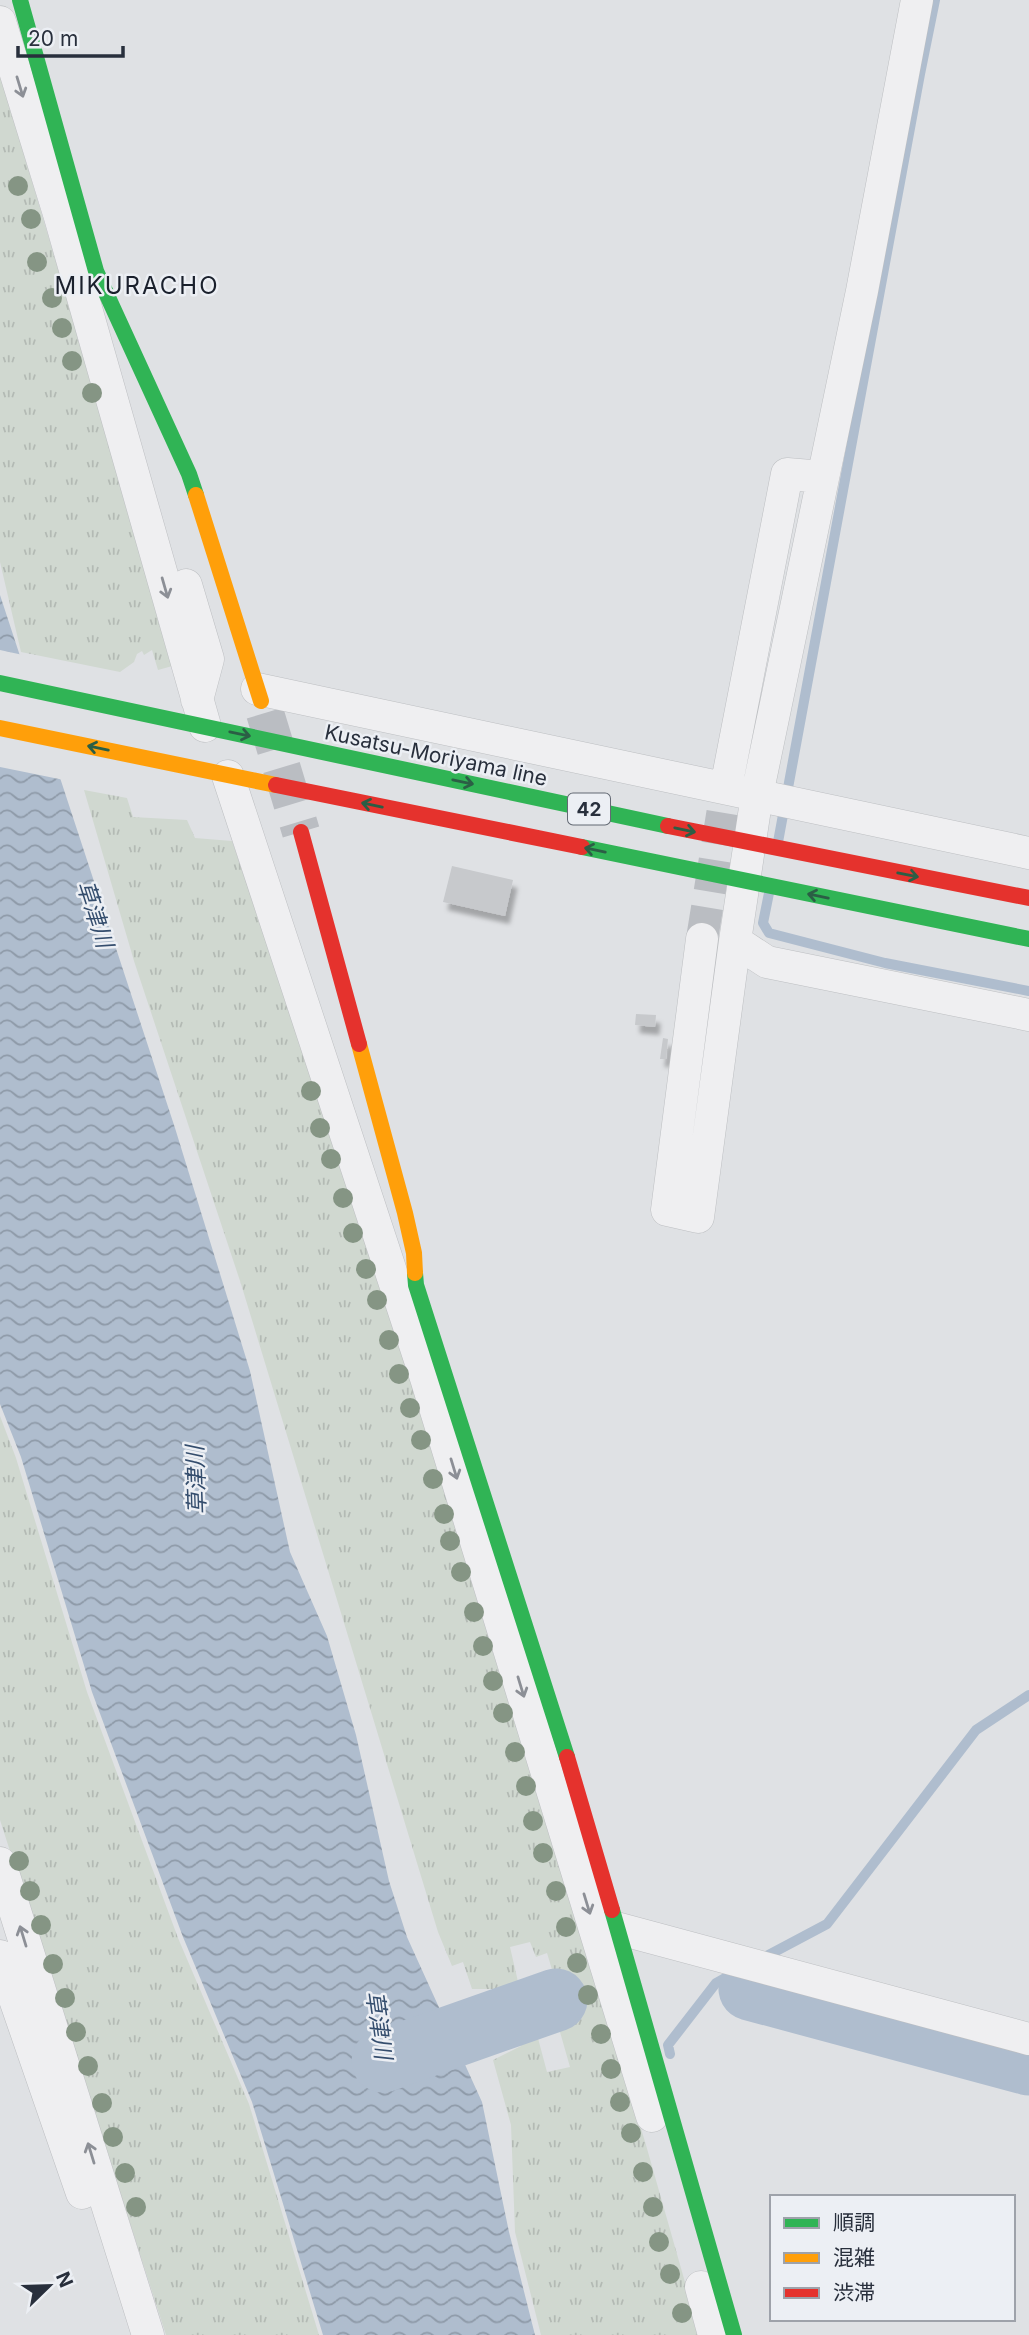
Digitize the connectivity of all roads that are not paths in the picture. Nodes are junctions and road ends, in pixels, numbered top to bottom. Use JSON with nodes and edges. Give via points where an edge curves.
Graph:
{"nodes":[{"id":1,"x":20,"y":0,"type":"edge"},
{"id":2,"x":917,"y":0,"type":"edge"},
{"id":3,"x":0,"y":22,"type":"edge"},
{"id":4,"x":96,"y":271,"type":"junction"},
{"id":5,"x":823,"y":477,"type":"junction"},
{"id":6,"x":0,"y":683,"type":"edge"},
{"id":7,"x":259,"y":695,"type":"joint"},
{"id":8,"x":201,"y":714,"type":"junction"},
{"id":9,"x":0,"y":728,"type":"edge"},
{"id":10,"x":730,"y":772,"type":"tunnel mouth"},
{"id":11,"x":238,"y":778,"type":"junction"},
{"id":12,"x":757,"y":795,"type":"junction"},
{"id":13,"x":301,"y":832,"type":"tunnel mouth"},
{"id":14,"x":750,"y":844,"type":"junction"},
{"id":15,"x":1029,"y":853,"type":"edge"},
{"id":16,"x":744,"y":881,"type":"junction"},
{"id":17,"x":1029,"y":898,"type":"edge"},
{"id":18,"x":702,"y":939,"type":"tunnel mouth"},
{"id":19,"x":1029,"y":939,"type":"edge"},
{"id":20,"x":735,"y":941,"type":"junction"},
{"id":21,"x":1029,"y":1015,"type":"edge"},
{"id":22,"x":416,"y":1285,"type":"junction"},
{"id":23,"x":0,"y":1863,"type":"edge"},
{"id":24,"x":616,"y":1928,"type":"junction"},
{"id":25,"x":0,"y":1956,"type":"edge"},
{"id":26,"x":1029,"y":2039,"type":"edge"},
{"id":27,"x":130,"y":2335,"type":"edge"},
{"id":28,"x":148,"y":2335,"type":"edge"},
{"id":29,"x":714,"y":2335,"type":"edge"},
{"id":30,"x":734,"y":2335,"type":"edge"}],
"edges":[{"from":1,"to":4,"type":"street"},
{"from":2,"to":5,"type":"street"},
{"from":3,"to":8,"type":"street","one_way":true,"via":[[61,217]]},
{"from":4,"to":7,"type":"street","via":[[189,474]]},
{"from":4,"to":8,"type":"street","via":[[103,310],[208,659]]},
{"from":5,"to":10,"type":"street","via":[[787,474]]},
{"from":5,"to":12,"type":"street"},
{"from":6,"to":8,"type":"street","name":"Kusatsu-Moriyama line","number":"42","via":[[150,714]]},
{"from":7,"to":12,"type":"street"},
{"from":8,"to":14,"type":"street","name":"Kusatsu-Moriyama line","number":"42","one_way":true},
{"from":11,"to":9,"type":"street","number":"42","one_way":true},
{"from":16,"to":11,"type":"street","number":"42","one_way":true},
{"from":11,"to":22,"type":"street"},
{"from":11,"to":29,"type":"street","one_way":true,"via":[[430,1391]]},
{"from":12,"to":14,"type":"street"},
{"from":12,"to":15,"type":"street"},
{"from":13,"to":22,"type":"street","via":[[405,1213]]},
{"from":14,"to":16,"type":"street"},
{"from":14,"to":17,"type":"street","name":"Kusatsu-Moriyama line","number":"42","one_way":true},
{"from":19,"to":16,"type":"street","number":"42","one_way":true},
{"from":16,"to":20,"type":"street"},
{"from":18,"to":20,"type":"street","via":[[667,1210],[698,1217]]},
{"from":20,"to":21,"type":"street","via":[[767,962]]},
{"from":22,"to":24,"type":"street","via":[[577,1789]]},
{"from":28,"to":23,"type":"street","one_way":true},
{"from":24,"to":26,"type":"street"},
{"from":24,"to":30,"type":"street"},
{"from":25,"to":27,"type":"street"}]}
